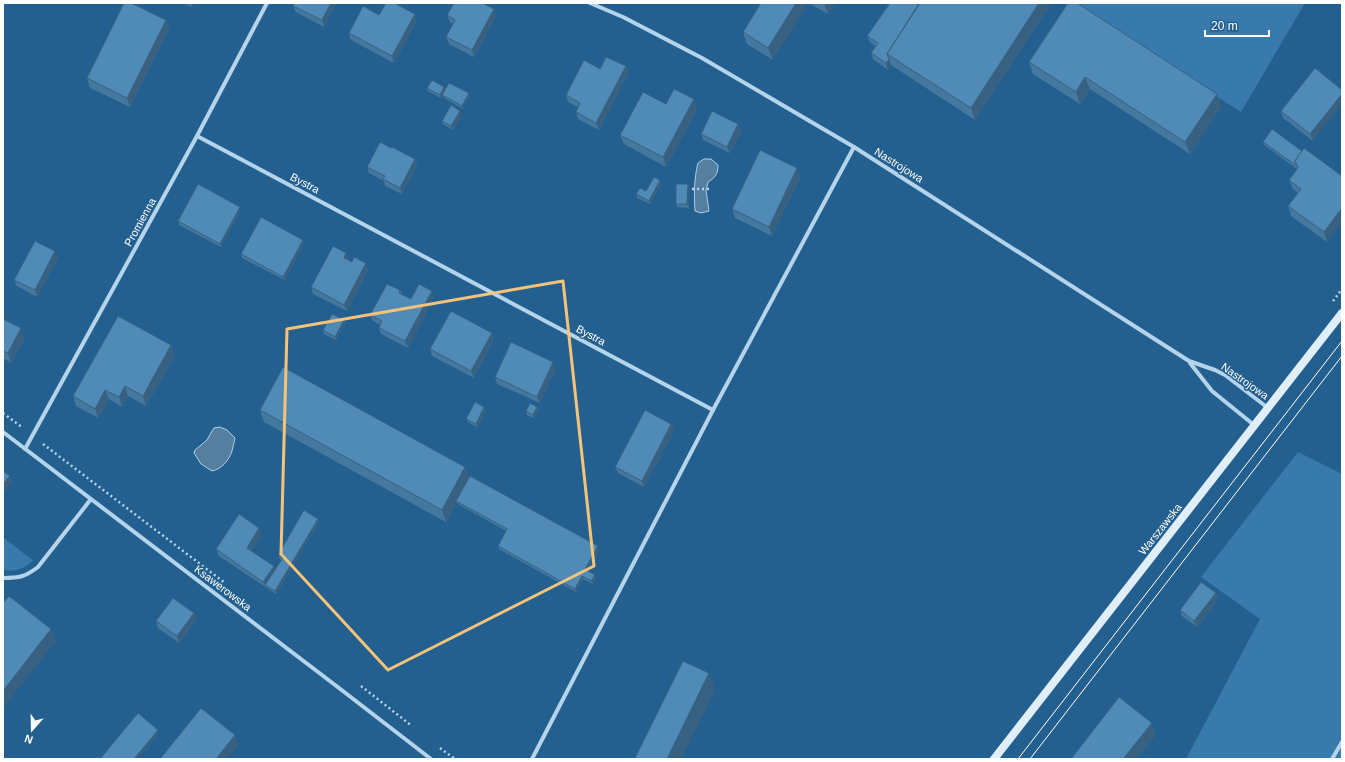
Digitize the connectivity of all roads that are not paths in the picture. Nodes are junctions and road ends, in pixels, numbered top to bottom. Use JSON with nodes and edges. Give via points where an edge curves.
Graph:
{"nodes":[{"id":1,"x":267,"y":3,"type":"edge"},
{"id":2,"x":590,"y":3,"type":"edge"},
{"id":3,"x":197,"y":136,"type":"junction"},
{"id":4,"x":854,"y":147,"type":"junction"},
{"id":5,"x":1342,"y":312,"type":"edge"},
{"id":6,"x":1189,"y":361,"type":"junction"},
{"id":7,"x":1268,"y":408,"type":"junction"},
{"id":8,"x":713,"y":410,"type":"junction"},
{"id":9,"x":1254,"y":425,"type":"junction"},
{"id":10,"x":3,"y":432,"type":"edge"},
{"id":11,"x":25,"y":449,"type":"junction"},
{"id":12,"x":91,"y":499,"type":"junction"},
{"id":13,"x":3,"y":578,"type":"edge"},
{"id":14,"x":1342,"y":742,"type":"edge"},
{"id":15,"x":430,"y":759,"type":"edge"},
{"id":16,"x":532,"y":759,"type":"edge"},
{"id":17,"x":994,"y":759,"type":"edge"},
{"id":18,"x":1332,"y":759,"type":"edge"}],
"edges":[{"from":1,"to":3,"type":"street","name":"Promienna"},
{"from":2,"to":4,"type":"street","name":"Nastrojowa","via":[[702,58]]},
{"from":3,"to":8,"type":"street","name":"Bystra"},
{"from":3,"to":11,"type":"street","name":"Promienna"},
{"from":4,"to":6,"type":"street","name":"Nastrojowa"},
{"from":4,"to":8,"type":"street"},
{"from":5,"to":7,"type":"street","name":"Warszawska"},
{"from":6,"to":7,"type":"street","name":"Nastrojowa","via":[[1224,375]]},
{"from":6,"to":9,"type":"street","name":"Nastrojowa","via":[[1212,391]]},
{"from":7,"to":9,"type":"street","name":"Warszawska"},
{"from":8,"to":16,"type":"street"},
{"from":9,"to":17,"type":"street","name":"Warszawska"},
{"from":10,"to":11,"type":"street","name":"Ksawerowska"},
{"from":11,"to":12,"type":"street","name":"Ksawerowska"},
{"from":12,"to":13,"type":"street","via":[[38,567],[27,575]]},
{"from":12,"to":15,"type":"street","name":"Ksawerowska"},
{"from":14,"to":18,"type":"street"}]}
